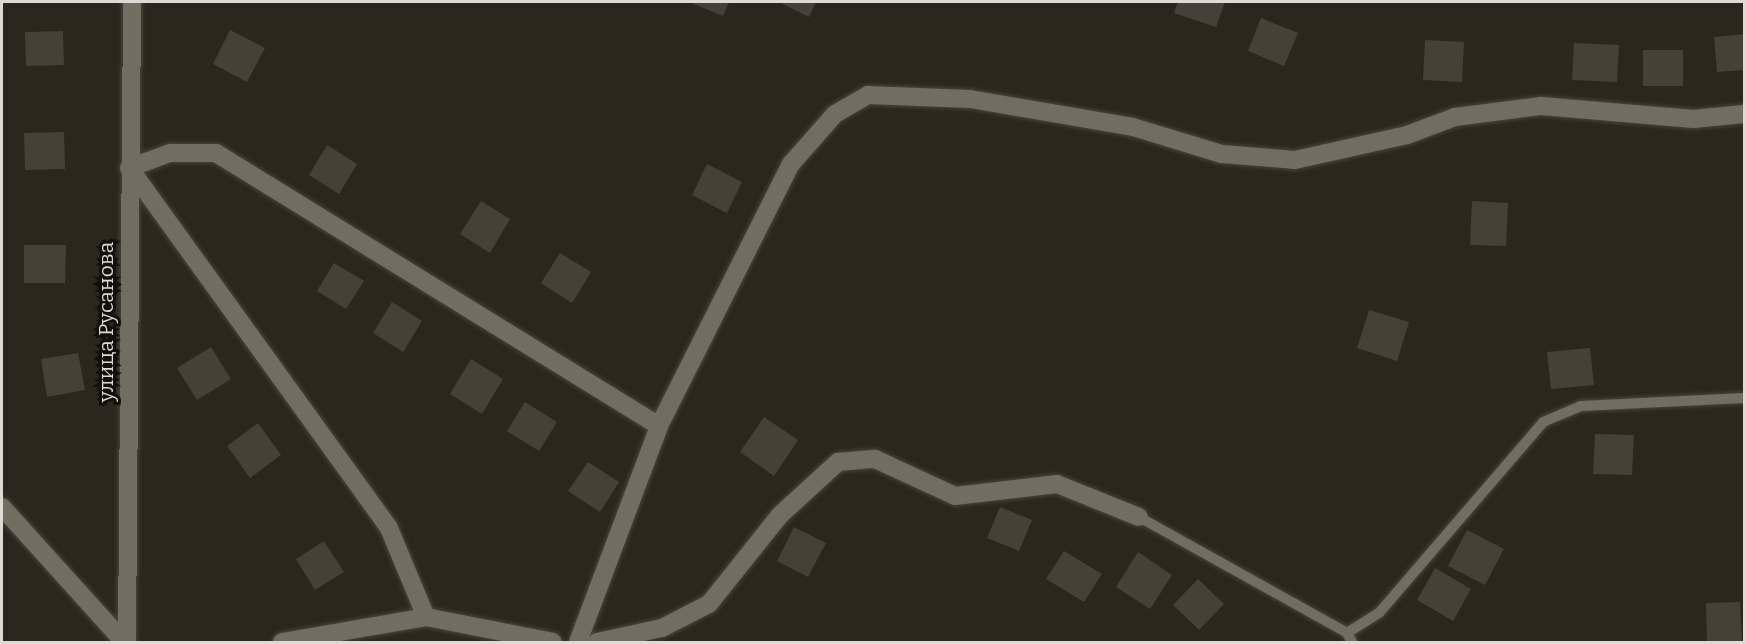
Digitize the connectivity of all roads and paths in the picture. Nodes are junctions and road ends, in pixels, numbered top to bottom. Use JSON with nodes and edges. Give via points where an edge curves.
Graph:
{"nodes":[{"id":1,"x":132,"y":2,"type":"edge"},
{"id":2,"x":1744,"y":114,"type":"edge"},
{"id":3,"x":129,"y":168,"type":"junction"},
{"id":4,"x":1744,"y":398,"type":"edge"},
{"id":5,"x":659,"y":426,"type":"junction"},
{"id":6,"x":2,"y":507,"type":"edge"},
{"id":7,"x":1139,"y":517,"type":"joint"},
{"id":8,"x":426,"y":617,"type":"junction"},
{"id":9,"x":1349,"y":638,"type":"edge"},
{"id":10,"x":126,"y":642,"type":"edge"},
{"id":11,"x":282,"y":642,"type":"edge"},
{"id":12,"x":554,"y":642,"type":"edge"},
{"id":13,"x":578,"y":642,"type":"edge"},
{"id":14,"x":597,"y":642,"type":"edge"}],
"edges":[{"from":1,"to":3,"type":"street","name":"улица Русанова"},
{"from":2,"to":5,"type":"street","via":[[1693,119],[1541,106],[1455,117],[1407,135],[1295,160],[1222,154],[1133,128],[969,99],[868,95],[835,114],[791,164]]},
{"from":3,"to":5,"type":"street","via":[[170,153],[216,153]]},
{"from":3,"to":8,"type":"street","via":[[389,528]]},
{"from":3,"to":10,"type":"street","name":"улица Русанова"},
{"from":4,"to":9,"type":"lane","via":[[1581,406],[1543,422],[1379,613]]},
{"from":5,"to":13,"type":"street"},
{"from":6,"to":10,"type":"street"},
{"from":7,"to":9,"type":"lane"},
{"from":7,"to":14,"type":"street","via":[[1058,484],[955,496],[875,459],[838,462],[780,515],[709,604],[662,628]]},
{"from":8,"to":11,"type":"street"},
{"from":8,"to":12,"type":"street"}]}
